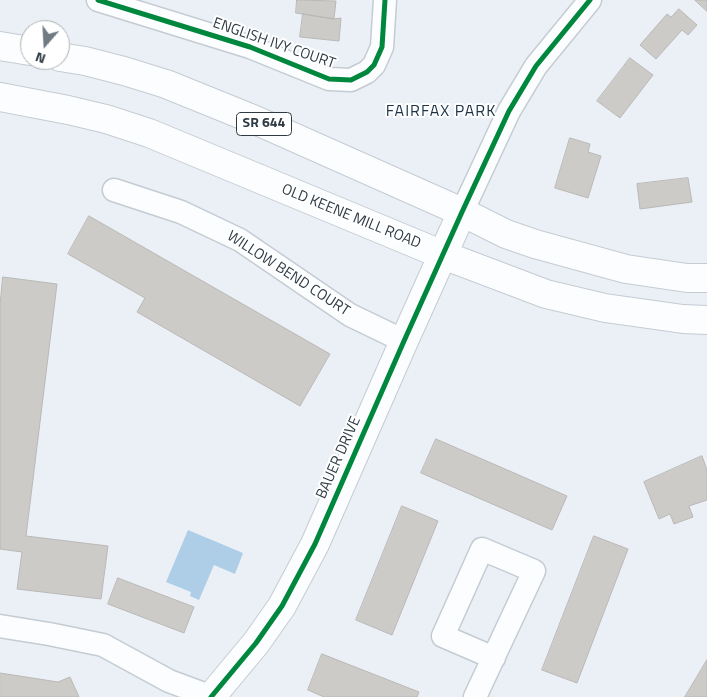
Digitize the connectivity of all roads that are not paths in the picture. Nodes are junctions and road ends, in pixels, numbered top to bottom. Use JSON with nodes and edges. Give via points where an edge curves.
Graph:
{"nodes":[{"id":1,"x":98,"y":0,"type":"edge"},
{"id":2,"x":385,"y":0,"type":"edge"},
{"id":3,"x":590,"y":0,"type":"edge"},
{"id":4,"x":0,"y":46,"type":"edge"},
{"id":5,"x":20,"y":49,"type":"edge"},
{"id":6,"x":70,"y":58,"type":"edge"},
{"id":7,"x":0,"y":97,"type":"edge"},
{"id":8,"x":114,"y":190,"type":"dead end"},
{"id":9,"x":462,"y":212,"type":"junction"},
{"id":10,"x":443,"y":255,"type":"junction"},
{"id":11,"x":707,"y":278,"type":"edge"},
{"id":12,"x":707,"y":320,"type":"edge"},
{"id":13,"x":404,"y":341,"type":"junction"},
{"id":14,"x":0,"y":626,"type":"edge"},
{"id":15,"x":494,"y":658,"type":"junction"},
{"id":16,"x":211,"y":697,"type":"edge"},
{"id":17,"x":475,"y":697,"type":"edge"}],
"edges":[{"from":1,"to":2,"type":"street","name":"ENGLISH IVY COURT","via":[[250,47],[329,79],[351,80],[368,72],[382,47]]},
{"from":3,"to":9,"type":"street","via":[[536,66],[509,111]]},
{"from":4,"to":5,"type":"main road"},
{"from":6,"to":9,"type":"main road","number":"SR 644","via":[[166,84]]},
{"from":7,"to":10,"type":"main road","name":"OLD KEENE MILL ROAD","via":[[106,119],[149,133]]},
{"from":8,"to":13,"type":"street","name":"WILLOW BEND COURT","via":[[181,212],[240,240],[350,315]]},
{"from":9,"to":10,"type":"main road","name":"BAUER DRIVE"},
{"from":9,"to":11,"type":"main road","number":"SR 644","via":[[513,237],[626,270]]},
{"from":10,"to":12,"type":"main road","name":"OLD KEENE MILL ROAD","via":[[554,296],[605,308]]},
{"from":10,"to":13,"type":"main road","name":"BAUER DRIVE"},
{"from":13,"to":16,"type":"main road","name":"BAUER DRIVE","via":[[315,544],[287,597],[256,643]]},
{"from":14,"to":16,"type":"street","via":[[104,645],[169,681]]},
{"from":15,"to":15,"type":"street","via":[[534,571],[482,549],[443,636]]},
{"from":15,"to":17,"type":"street"}]}
